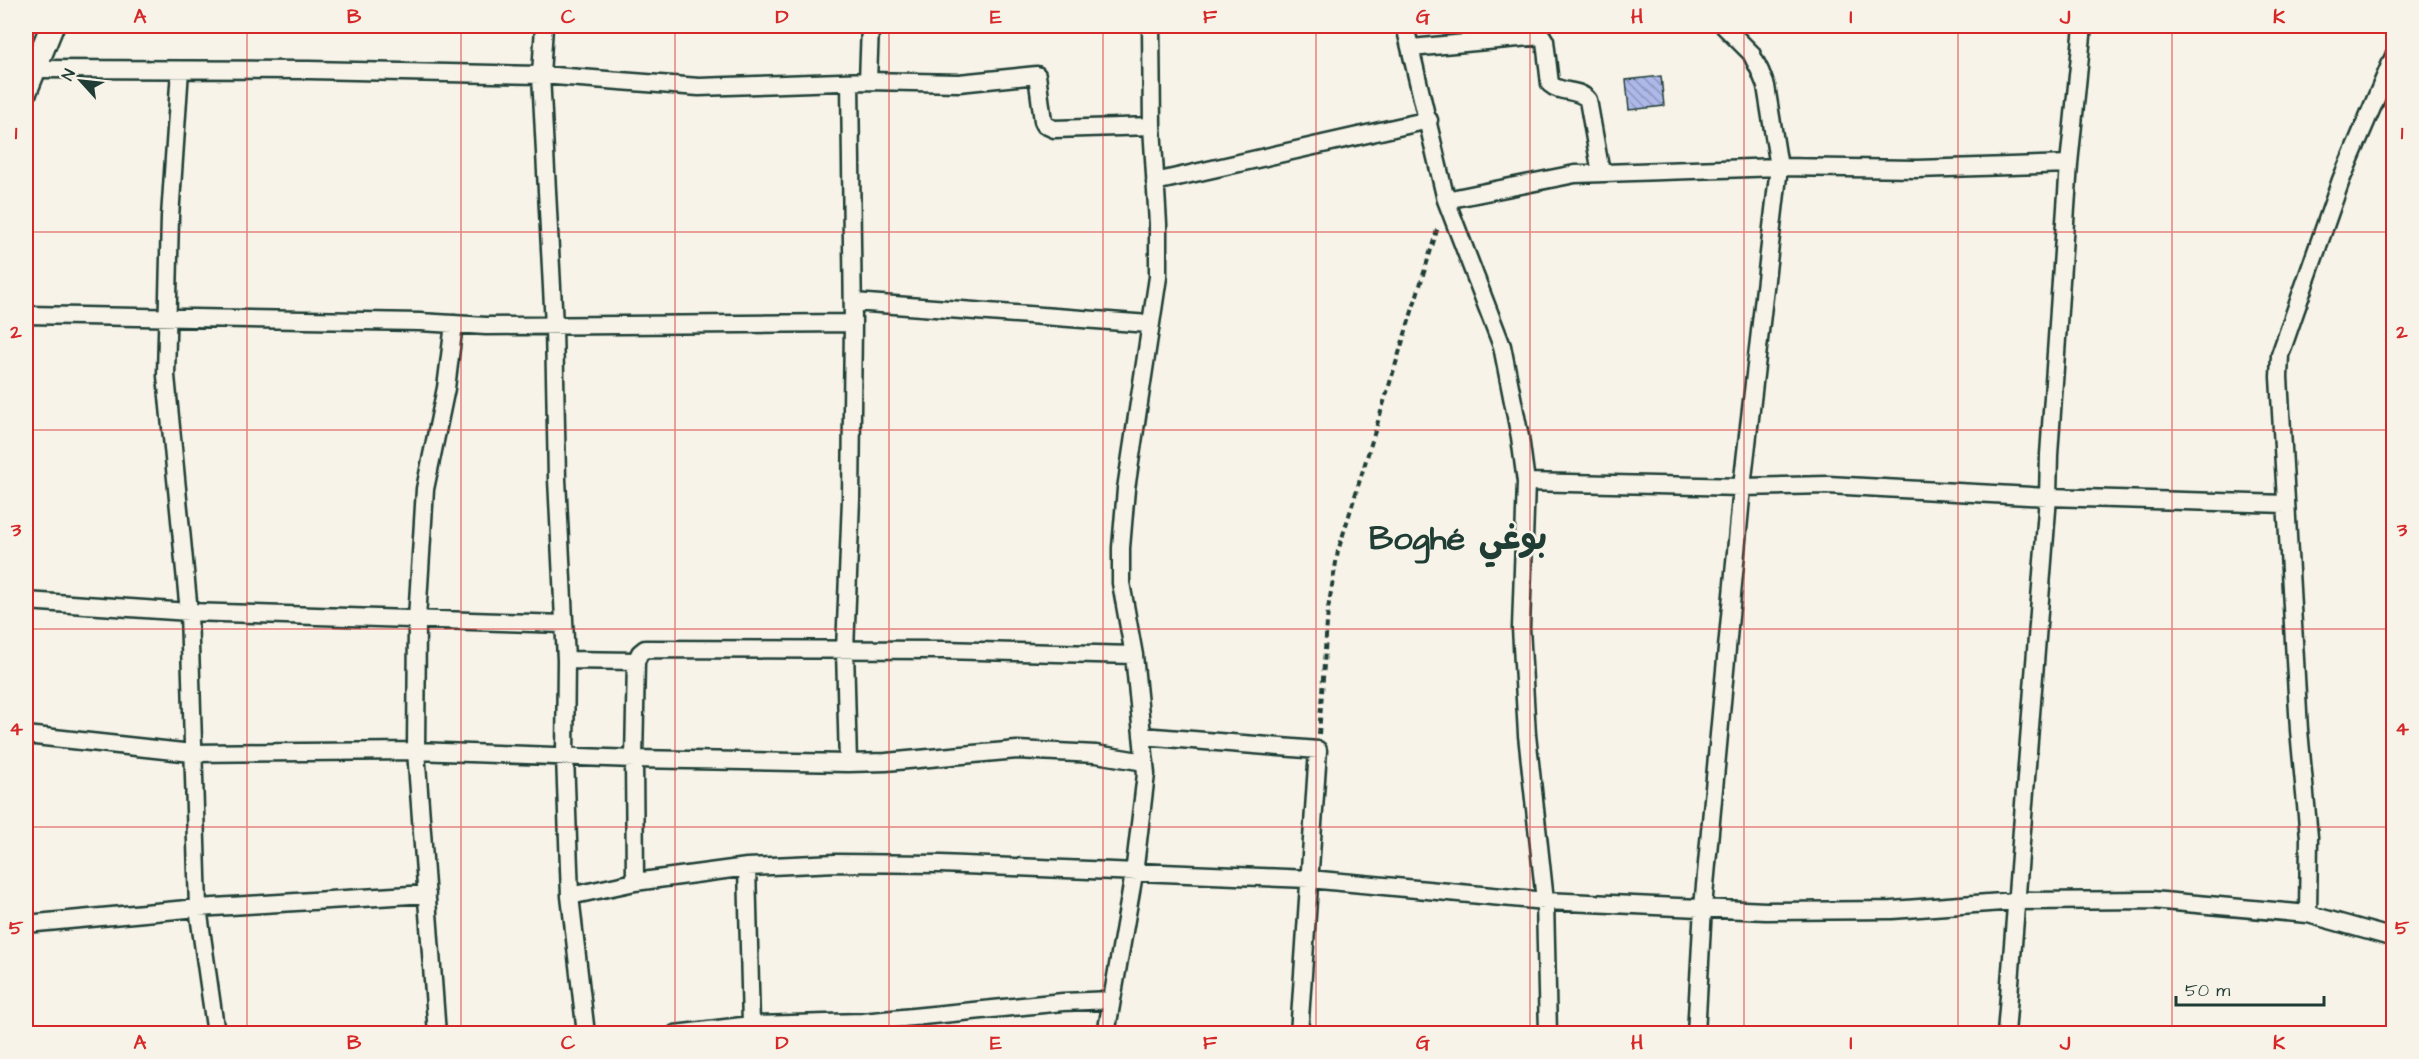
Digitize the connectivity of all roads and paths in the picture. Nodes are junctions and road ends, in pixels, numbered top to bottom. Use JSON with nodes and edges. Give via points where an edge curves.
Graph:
{"nodes":[{"id":1,"x":52,"y":26,"type":"edge"},
{"id":2,"x":544,"y":26,"type":"edge"},
{"id":3,"x":870,"y":26,"type":"edge"},
{"id":4,"x":1151,"y":26,"type":"edge"},
{"id":5,"x":1405,"y":26,"type":"edge"},
{"id":6,"x":1724,"y":26,"type":"edge"},
{"id":7,"x":2083,"y":26,"type":"edge"},
{"id":8,"x":1411,"y":48,"type":"junction"},
{"id":9,"x":2394,"y":56,"type":"edge"},
{"id":10,"x":180,"y":70,"type":"junction"},
{"id":11,"x":541,"y":75,"type":"junction"},
{"id":12,"x":29,"y":79,"type":"edge"},
{"id":13,"x":868,"y":81,"type":"junction"},
{"id":14,"x":850,"y":82,"type":"junction"},
{"id":15,"x":1429,"y":120,"type":"junction"},
{"id":16,"x":1152,"y":126,"type":"junction"},
{"id":17,"x":2069,"y":164,"type":"junction"},
{"id":18,"x":1779,"y":167,"type":"junction"},
{"id":19,"x":1601,"y":173,"type":"junction"},
{"id":20,"x":1155,"y":182,"type":"junction"},
{"id":21,"x":1446,"y":200,"type":"junction"},
{"id":22,"x":854,"y":302,"type":"junction"},
{"id":23,"x":26,"y":315,"type":"edge"},
{"id":24,"x":168,"y":319,"type":"junction"},
{"id":25,"x":853,"y":323,"type":"junction"},
{"id":26,"x":454,"y":324,"type":"junction"},
{"id":27,"x":1149,"y":324,"type":"junction"},
{"id":28,"x":554,"y":326,"type":"junction"},
{"id":29,"x":1526,"y":482,"type":"junction"},
{"id":30,"x":1742,"y":487,"type":"junction"},
{"id":31,"x":2048,"y":497,"type":"junction"},
{"id":32,"x":2286,"y":504,"type":"junction"},
{"id":33,"x":26,"y":601,"type":"edge"},
{"id":34,"x":189,"y":612,"type":"junction"},
{"id":35,"x":417,"y":619,"type":"junction"},
{"id":36,"x":564,"y":624,"type":"junction"},
{"id":37,"x":845,"y":650,"type":"junction"},
{"id":38,"x":1134,"y":655,"type":"junction"},
{"id":39,"x":566,"y":660,"type":"junction"},
{"id":40,"x":636,"y":661,"type":"junction"},
{"id":41,"x":26,"y":735,"type":"edge"},
{"id":42,"x":1142,"y":736,"type":"junction"},
{"id":43,"x":1318,"y":750,"type":"junction"},
{"id":44,"x":416,"y":751,"type":"junction"},
{"id":45,"x":192,"y":753,"type":"junction"},
{"id":46,"x":565,"y":756,"type":"junction"},
{"id":47,"x":634,"y":759,"type":"junction"},
{"id":48,"x":1145,"y":762,"type":"junction"},
{"id":49,"x":848,"y":763,"type":"junction"},
{"id":50,"x":747,"y":867,"type":"junction"},
{"id":51,"x":1134,"y":874,"type":"junction"},
{"id":52,"x":1309,"y":879,"type":"junction"},
{"id":53,"x":635,"y":882,"type":"junction"},
{"id":54,"x":428,"y":894,"type":"junction"},
{"id":55,"x":570,"y":896,"type":"junction"},
{"id":56,"x":1545,"y":901,"type":"junction"},
{"id":57,"x":2016,"y":901,"type":"junction"},
{"id":58,"x":1703,"y":907,"type":"junction"},
{"id":59,"x":198,"y":908,"type":"junction"},
{"id":60,"x":2308,"y":914,"type":"junction"},
{"id":61,"x":26,"y":924,"type":"edge"},
{"id":62,"x":2394,"y":938,"type":"edge"},
{"id":63,"x":1112,"y":1000,"type":"junction"},
{"id":64,"x":751,"y":1025,"type":"junction"},
{"id":65,"x":216,"y":1034,"type":"edge"},
{"id":66,"x":437,"y":1034,"type":"edge"},
{"id":67,"x":586,"y":1034,"type":"edge"},
{"id":68,"x":675,"y":1034,"type":"edge"},
{"id":69,"x":1106,"y":1034,"type":"edge"},
{"id":70,"x":1299,"y":1034,"type":"edge"},
{"id":71,"x":1548,"y":1034,"type":"edge"},
{"id":72,"x":1696,"y":1034,"type":"edge"},
{"id":73,"x":2006,"y":1034,"type":"edge"}],
"edges":[{"from":1,"to":12,"type":"street"},
{"from":2,"to":11,"type":"street"},
{"from":3,"to":13,"type":"street"},
{"from":4,"to":16,"type":"street"},
{"from":5,"to":8,"type":"street"},
{"from":6,"to":18,"type":"street","via":[[1751,53],[1766,86]]},
{"from":7,"to":17,"type":"street"},
{"from":8,"to":15,"type":"street"},
{"from":8,"to":19,"type":"street","via":[[1542,36],[1550,84],[1588,100]]},
{"from":9,"to":32,"type":"street","via":[[2342,180],[2280,355]]},
{"from":10,"to":11,"type":"street"},
{"from":10,"to":12,"type":"street"},
{"from":10,"to":24,"type":"street"},
{"from":11,"to":14,"type":"street","via":[[699,87]]},
{"from":11,"to":28,"type":"street"},
{"from":13,"to":14,"type":"street"},
{"from":13,"to":16,"type":"street","via":[[959,83],[1037,75],[1043,121],[1048,127]]},
{"from":14,"to":22,"type":"street"},
{"from":15,"to":20,"type":"street"},
{"from":15,"to":21,"type":"street"},
{"from":16,"to":20,"type":"street"},
{"from":17,"to":18,"type":"street","via":[[1917,169]]},
{"from":17,"to":31,"type":"street"},
{"from":18,"to":19,"type":"street"},
{"from":18,"to":30,"type":"street"},
{"from":19,"to":21,"type":"street","via":[[1575,174]]},
{"from":20,"to":27,"type":"street","via":[[1158,277]]},
{"from":21,"to":29,"type":"street","via":[[1502,346]]},
{"from":21,"to":43,"type":"path","via":[[1338,551],[1328,609]]},
{"from":22,"to":25,"type":"street"},
{"from":22,"to":27,"type":"street"},
{"from":23,"to":24,"type":"street"},
{"from":24,"to":26,"type":"street"},
{"from":24,"to":34,"type":"street","via":[[168,398]]},
{"from":25,"to":28,"type":"street"},
{"from":25,"to":37,"type":"street"},
{"from":26,"to":28,"type":"street"},
{"from":26,"to":35,"type":"street","via":[[424,498]]},
{"from":27,"to":38,"type":"street","via":[[1121,548],[1121,583]]},
{"from":28,"to":36,"type":"street"},
{"from":29,"to":30,"type":"street"},
{"from":29,"to":56,"type":"street","via":[[1521,628],[1527,735]]},
{"from":30,"to":31,"type":"street","via":[[1828,485]]},
{"from":30,"to":58,"type":"street"},
{"from":31,"to":32,"type":"street"},
{"from":31,"to":57,"type":"street"},
{"from":32,"to":60,"type":"street","via":[[2309,837]]},
{"from":33,"to":34,"type":"street"},
{"from":34,"to":35,"type":"street"},
{"from":34,"to":45,"type":"street"},
{"from":35,"to":36,"type":"street"},
{"from":35,"to":44,"type":"street"},
{"from":36,"to":39,"type":"street"},
{"from":37,"to":38,"type":"street"},
{"from":37,"to":40,"type":"street","via":[[658,648],[645,649]]},
{"from":37,"to":49,"type":"street"},
{"from":38,"to":42,"type":"street"},
{"from":39,"to":40,"type":"street"},
{"from":39,"to":46,"type":"street"},
{"from":40,"to":47,"type":"street"},
{"from":41,"to":45,"type":"street"},
{"from":42,"to":43,"type":"street"},
{"from":42,"to":48,"type":"street"},
{"from":43,"to":52,"type":"street"},
{"from":44,"to":45,"type":"street"},
{"from":44,"to":46,"type":"street"},
{"from":44,"to":54,"type":"street"},
{"from":45,"to":59,"type":"street"},
{"from":46,"to":47,"type":"street"},
{"from":46,"to":55,"type":"street"},
{"from":47,"to":49,"type":"street"},
{"from":47,"to":53,"type":"street"},
{"from":48,"to":49,"type":"street","via":[[1096,754],[1017,750]]},
{"from":48,"to":51,"type":"street"},
{"from":50,"to":51,"type":"street","via":[[903,863]]},
{"from":50,"to":53,"type":"street"},
{"from":50,"to":64,"type":"street"},
{"from":51,"to":52,"type":"street"},
{"from":51,"to":63,"type":"street"},
{"from":52,"to":56,"type":"street"},
{"from":52,"to":70,"type":"street"},
{"from":53,"to":55,"type":"street"},
{"from":54,"to":59,"type":"street"},
{"from":54,"to":66,"type":"street"},
{"from":55,"to":67,"type":"street"},
{"from":56,"to":58,"type":"street"},
{"from":56,"to":71,"type":"street"},
{"from":57,"to":58,"type":"street","via":[[1892,910]]},
{"from":57,"to":60,"type":"street","via":[[2152,900]]},
{"from":57,"to":73,"type":"street"},
{"from":58,"to":72,"type":"street"},
{"from":59,"to":61,"type":"street"},
{"from":59,"to":65,"type":"street"},
{"from":60,"to":62,"type":"street"},
{"from":63,"to":64,"type":"street","via":[[863,1022]]},
{"from":63,"to":69,"type":"street"},
{"from":64,"to":68,"type":"street"}]}
